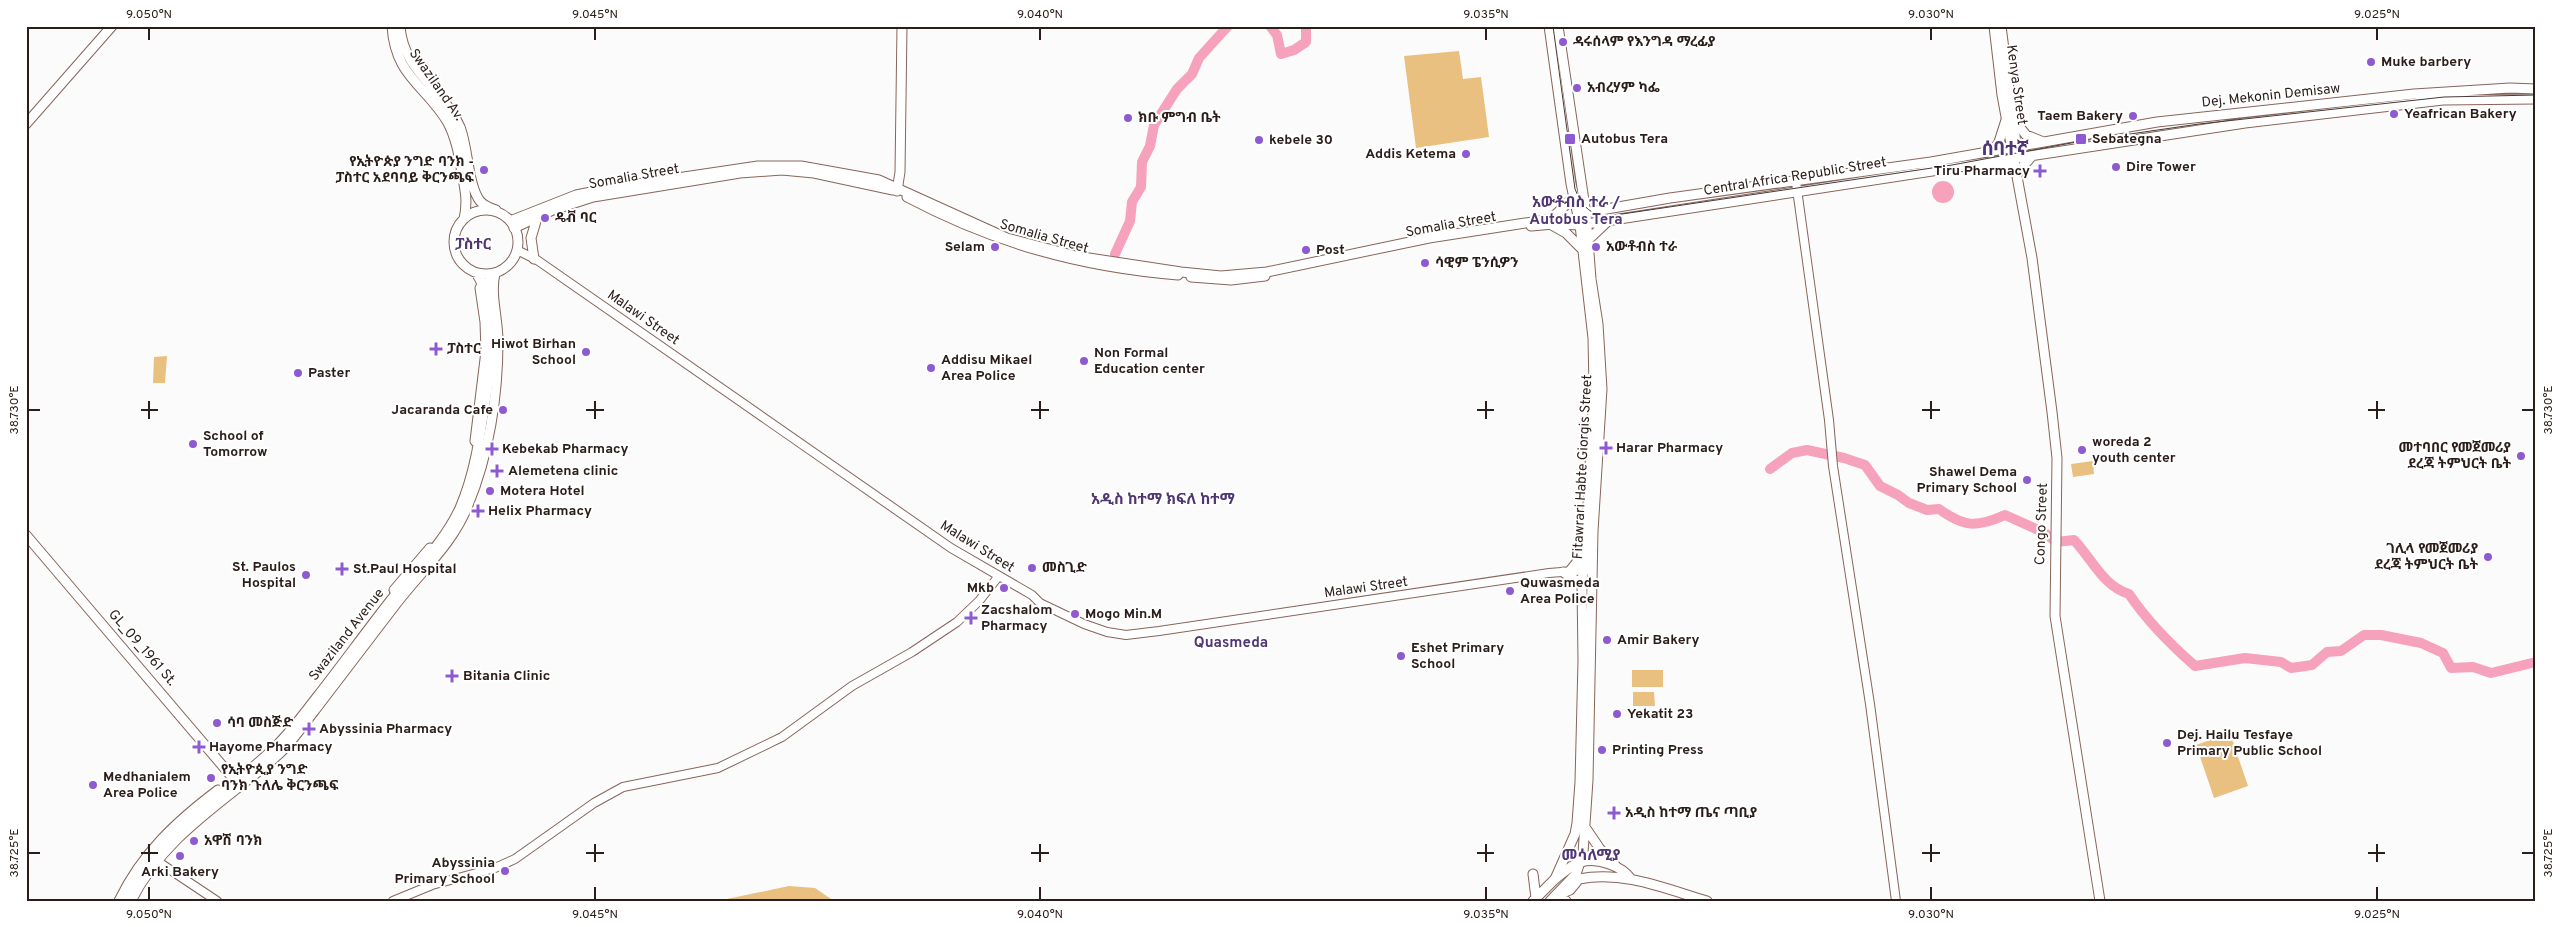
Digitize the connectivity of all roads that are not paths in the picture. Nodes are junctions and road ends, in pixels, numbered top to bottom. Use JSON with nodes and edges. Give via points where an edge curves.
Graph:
{"nodes":[{"id":1,"x":392,"y":26,"type":"edge"},
{"id":2,"x":400,"y":26,"type":"edge"},
{"id":3,"x":902,"y":26,"type":"edge"},
{"id":4,"x":1548,"y":26,"type":"edge"},
{"id":5,"x":1558,"y":26,"type":"edge"},
{"id":6,"x":1994,"y":26,"type":"edge"},
{"id":7,"x":2001,"y":26,"type":"edge"},
{"id":8,"x":110,"y":28,"type":"edge"},
{"id":9,"x":2536,"y":89,"type":"edge"},
{"id":10,"x":2536,"y":99,"type":"edge"},
{"id":11,"x":2010,"y":120,"type":"junction"},
{"id":12,"x":26,"y":124,"type":"edge"},
{"id":13,"x":2041,"y":142,"type":"junction"},
{"id":14,"x":2014,"y":147,"type":"junction"},
{"id":15,"x":1993,"y":151,"type":"junction"},
{"id":16,"x":2034,"y":154,"type":"junction"},
{"id":17,"x":2016,"y":159,"type":"junction"},
{"id":18,"x":1992,"y":162,"type":"junction"},
{"id":19,"x":2017,"y":170,"type":"junction"},
{"id":20,"x":1796,"y":186,"type":"junction"},
{"id":21,"x":898,"y":189,"type":"junction"},
{"id":22,"x":1579,"y":198,"type":"junction"},
{"id":23,"x":496,"y":210,"type":"junction"},
{"id":24,"x":1605,"y":210,"type":"junction"},
{"id":25,"x":464,"y":218,"type":"junction"},
{"id":26,"x":537,"y":218,"type":"junction"},
{"id":27,"x":1583,"y":219,"type":"junction"},
{"id":28,"x":1608,"y":220,"type":"junction"},
{"id":29,"x":512,"y":224,"type":"junction"},
{"id":30,"x":1552,"y":224,"type":"junction"},
{"id":31,"x":1588,"y":240,"type":"junction"},
{"id":32,"x":1582,"y":249,"type":"junction"},
{"id":33,"x":517,"y":250,"type":"junction"},
{"id":34,"x":534,"y":259,"type":"junction"},
{"id":35,"x":475,"y":272,"type":"junction"},
{"id":36,"x":492,"y":273,"type":"junction"},
{"id":37,"x":26,"y":535,"type":"edge"},
{"id":38,"x":1585,"y":543,"type":"junction"},
{"id":39,"x":1588,"y":570,"type":"junction"},
{"id":40,"x":1566,"y":572,"type":"junction"},
{"id":41,"x":998,"y":577,"type":"junction"},
{"id":42,"x":1582,"y":584,"type":"junction"},
{"id":43,"x":236,"y":781,"type":"junction"},
{"id":44,"x":1581,"y":825,"type":"junction"},
{"id":45,"x":153,"y":858,"type":"junction"},
{"id":46,"x":1581,"y":862,"type":"junction"},
{"id":47,"x":1615,"y":865,"type":"junction"},
{"id":48,"x":1533,"y":874,"type":"dead end"},
{"id":49,"x":1555,"y":879,"type":"junction"},
{"id":50,"x":1631,"y":879,"type":"junction"},
{"id":51,"x":1553,"y":898,"type":"edge"},
{"id":52,"x":1534,"y":899,"type":"edge"},
{"id":53,"x":119,"y":901,"type":"edge"},
{"id":54,"x":125,"y":901,"type":"edge"},
{"id":55,"x":131,"y":901,"type":"edge"},
{"id":56,"x":217,"y":901,"type":"edge"},
{"id":57,"x":393,"y":901,"type":"edge"},
{"id":58,"x":1566,"y":901,"type":"edge"},
{"id":59,"x":1707,"y":901,"type":"edge"},
{"id":60,"x":1896,"y":901,"type":"edge"},
{"id":61,"x":2100,"y":901,"type":"edge"}],
"edges":[{"from":1,"to":25,"type":"main road","name":"Swaziland Av.","via":[[396,54],[402,66],[439,109],[453,135],[466,191]]},
{"from":2,"to":23,"type":"main road","name":"Swaziland Av.","via":[[402,43],[411,63],[442,98],[461,128],[476,195],[484,206]]},
{"from":3,"to":21,"type":"main road"},
{"from":4,"to":22,"type":"main road"},
{"from":5,"to":22,"type":"main road","name":"Fitawrari Habte Giorgis Street"},
{"from":6,"to":11,"type":"main road","name":"Kenya Street"},
{"from":7,"to":11,"type":"main road"},
{"from":8,"to":12,"type":"main road"},
{"from":9,"to":13,"type":"main road","name":"Dej. Mekonin Demisaw","via":[[2414,94],[2157,122]]},
{"from":10,"to":16,"type":"main road","name":"Dej. Mekonin Demisaw","via":[[2443,100],[2246,123]]},
{"from":11,"to":13,"type":"main road","via":[[2026,135]]},
{"from":11,"to":14,"type":"main road","name":"Congo Street"},
{"from":11,"to":15,"type":"main road"},
{"from":13,"to":14,"type":"main road","name":"Dej. Mekonin Demisaw"},
{"from":14,"to":15,"type":"main road","name":"Central Africa Republic Street"},
{"from":14,"to":17,"type":"main road","name":"Congo Street"},
{"from":15,"to":20,"type":"main road","name":"Central Africa Republic Street"},
{"from":16,"to":17,"type":"main road","name":"Dej. Mekonin Demisaw"},
{"from":16,"to":19,"type":"main road"},
{"from":17,"to":18,"type":"main road","name":"Central Africa Republic Street"},
{"from":17,"to":19,"type":"main road","name":"Congo Street"},
{"from":18,"to":19,"type":"main road"},
{"from":18,"to":20,"type":"main road","name":"Central Africa Republic Street"},
{"from":19,"to":61,"type":"main road","name":"Congo Street","via":[[2055,437],[2054,592],[2057,638]]},
{"from":20,"to":24,"type":"main road","name":"Central Africa Republic Street","via":[[1670,198]]},
{"from":20,"to":28,"type":"main road","name":"Central Africa Republic Street"},
{"from":20,"to":60,"type":"street"},
{"from":21,"to":22,"type":"main road","via":[[1007,238],[1076,256],[1221,276],[1267,272],[1429,238],[1551,218]]},
{"from":21,"to":26,"type":"main road","name":"Somalia Street","via":[[814,173],[764,170],[593,197]]},
{"from":21,"to":29,"type":"main road","via":[[879,180],[801,166],[758,166],[576,195]]},
{"from":21,"to":30,"type":"main road","name":"Somalia Street","via":[[940,213],[1006,242],[1121,270],[1223,280],[1267,276],[1424,243]]},
{"from":22,"to":24,"type":"main road"},
{"from":22,"to":27,"type":"main road","name":"Fitawrari Habte Giorgis Street"},
{"from":23,"to":25,"type":"main road","via":[[477,211]]},
{"from":23,"to":29,"type":"main road"},
{"from":24,"to":27,"type":"main road","name":"Central Africa Republic Street"},
{"from":25,"to":35,"type":"main road","via":[[455,234],[455,250],[460,260]]},
{"from":26,"to":29,"type":"main road","name":"Somalia Street"},
{"from":26,"to":34,"type":"main road","via":[[531,238]]},
{"from":27,"to":28,"type":"main road","name":"Central Africa Republic Street"},
{"from":27,"to":30,"type":"main road","name":"Somalia Street"},
{"from":27,"to":31,"type":"main road","name":"Fitawrari Habte Giorgis Street"},
{"from":27,"to":32,"type":"main road"},
{"from":28,"to":31,"type":"main road"},
{"from":29,"to":33,"type":"main road"},
{"from":30,"to":32,"type":"main road"},
{"from":31,"to":39,"type":"main road","name":"Fitawrari Habte Giorgis Street","via":[[1602,367]]},
{"from":32,"to":38,"type":"main road","via":[[1593,332],[1594,370]]},
{"from":33,"to":34,"type":"street","name":"Malawi Street"},
{"from":33,"to":36,"type":"main road","via":[[508,266]]},
{"from":34,"to":41,"type":"street","name":"Malawi Street","via":[[954,550]]},
{"from":35,"to":36,"type":"main road"},
{"from":35,"to":43,"type":"main road","via":[[482,298],[486,361],[471,461],[454,511],[438,538],[284,732]]},
{"from":36,"to":43,"type":"main road","name":"Swaziland Avenue","via":[[487,285],[494,341],[489,394],[475,472],[459,516],[433,556],[398,596],[295,730],[278,749]]},
{"from":36,"to":45,"type":"main road","via":[[498,339],[494,403],[479,477],[461,521],[287,745],[256,775]]},
{"from":37,"to":43,"type":"main road","name":"GL_09_1961 St."},
{"from":38,"to":39,"type":"main road"},
{"from":38,"to":40,"type":"main road","via":[[1577,562]]},
{"from":39,"to":40,"type":"street","name":"Malawi Street"},
{"from":39,"to":42,"type":"main road"},
{"from":39,"to":44,"type":"main road","name":"Fitawrari Habte Giorgis Street"},
{"from":40,"to":41,"type":"street","name":"Malawi Street","via":[[1126,635],[1084,624]]},
{"from":40,"to":42,"type":"main road"},
{"from":41,"to":57,"type":"street","via":[[957,622],[834,698],[782,737],[718,768],[623,787],[594,803],[510,862],[432,885]]},
{"from":42,"to":44,"type":"main road"},
{"from":43,"to":45,"type":"main road","name":"Swaziland Avenue","via":[[178,827]]},
{"from":43,"to":53,"type":"main road","via":[[195,808],[161,838],[136,870]]},
{"from":44,"to":46,"type":"main road","name":"Fitawrari Habte Giorgis Street"},
{"from":44,"to":47,"type":"main road"},
{"from":44,"to":49,"type":"main road"},
{"from":45,"to":54,"type":"main road","name":"Swaziland Avenue"},
{"from":45,"to":55,"type":"main road"},
{"from":45,"to":56,"type":"street"},
{"from":46,"to":47,"type":"main road"},
{"from":46,"to":49,"type":"main road"},
{"from":46,"to":51,"type":"main road","name":"Fitawrari Habte Giorgis Street","via":[[1576,874]]},
{"from":47,"to":50,"type":"main road"},
{"from":48,"to":52,"type":"main road"},
{"from":49,"to":52,"type":"main road"},
{"from":50,"to":51,"type":"main road","via":[[1600,876],[1579,879],[1570,890]]},
{"from":50,"to":59,"type":"main road"},
{"from":51,"to":58,"type":"main road"}]}
